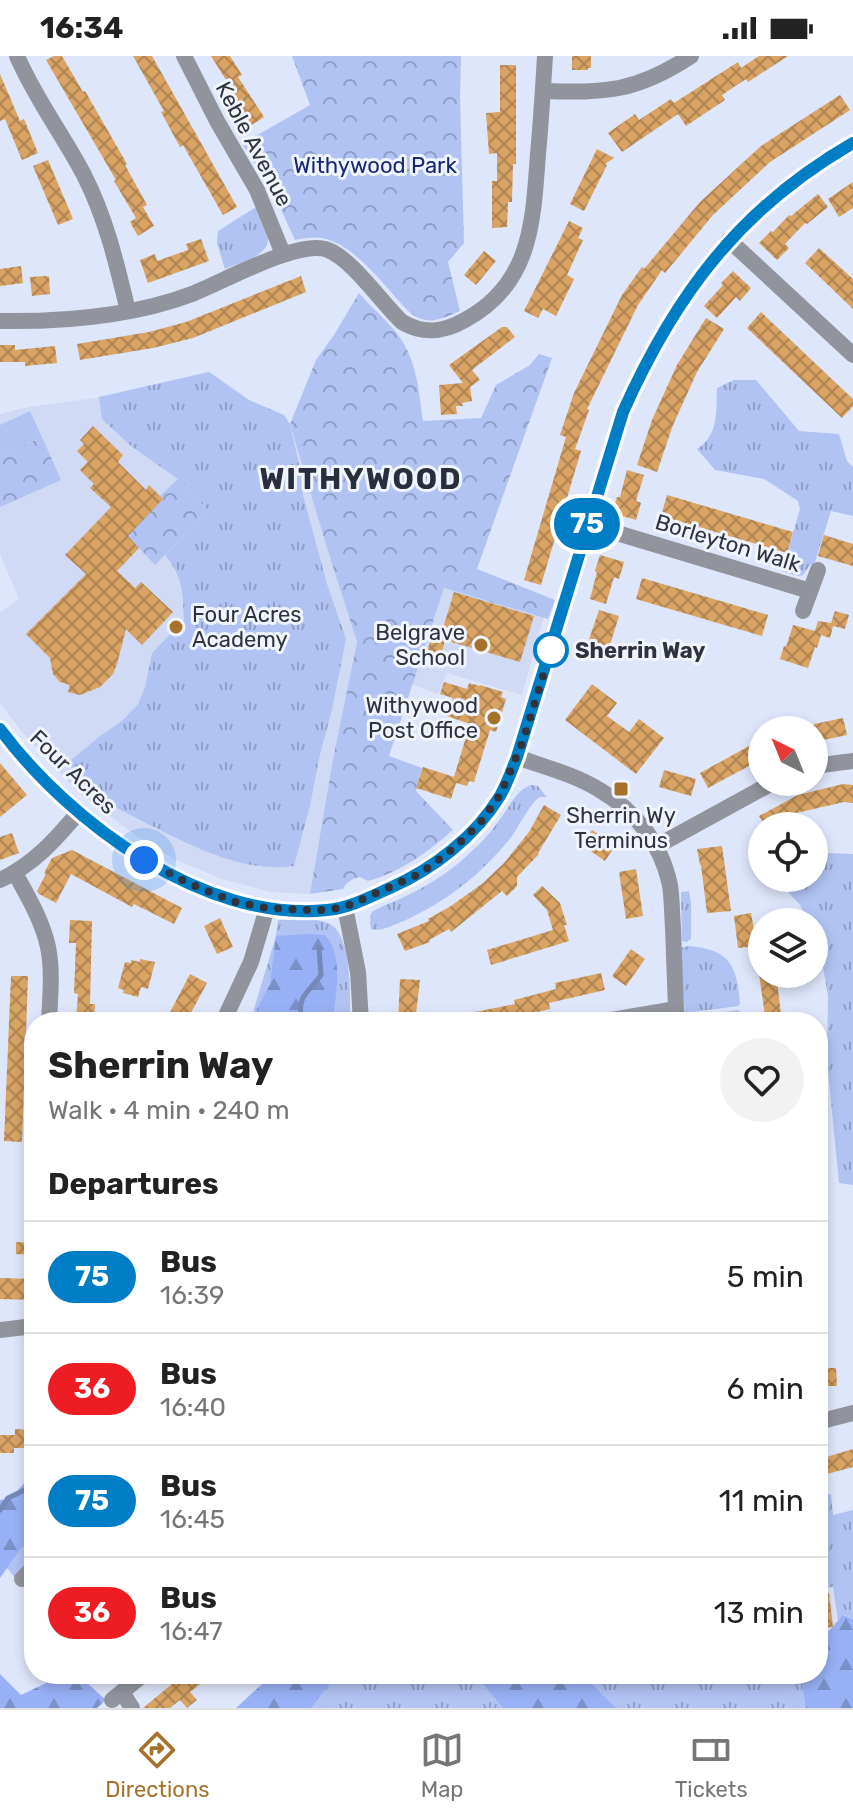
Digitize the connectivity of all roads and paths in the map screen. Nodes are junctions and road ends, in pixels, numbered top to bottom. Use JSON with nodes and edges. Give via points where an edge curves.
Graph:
{"nodes":[{"id":1,"x":17,"y":56,"type":"edge"},
{"id":2,"x":184,"y":56,"type":"edge"},
{"id":3,"x":545,"y":56,"type":"edge"},
{"id":4,"x":691,"y":56,"type":"edge"},
{"id":5,"x":543,"y":91,"type":"junction"},
{"id":6,"x":853,"y":143,"type":"edge"},
{"id":7,"x":729,"y":240,"type":"junction"},
{"id":8,"x":283,"y":254,"type":"junction"},
{"id":9,"x":128,"y":311,"type":"junction"},
{"id":10,"x":0,"y":321,"type":"edge"},
{"id":11,"x":853,"y":355,"type":"edge"},
{"id":12,"x":587,"y":524,"type":"junction"},
{"id":13,"x":818,"y":570,"type":"dead end"},
{"id":14,"x":810,"y":591,"type":"junction"},
{"id":15,"x":803,"y":611,"type":"dead end"},
{"id":16,"x":0,"y":729,"type":"edge"},
{"id":17,"x":517,"y":757,"type":"junction"},
{"id":18,"x":853,"y":761,"type":"edge"},
{"id":19,"x":828,"y":764,"type":"edge"},
{"id":20,"x":748,"y":796,"type":"edge"},
{"id":21,"x":78,"y":813,"type":"junction"},
{"id":22,"x":657,"y":846,"type":"junction"},
{"id":23,"x":8,"y":876,"type":"edge"},
{"id":24,"x":345,"y":907,"type":"junction"},
{"id":25,"x":267,"y":908,"type":"junction"},
{"id":26,"x":50,"y":1012,"type":"edge"},
{"id":27,"x":228,"y":1012,"type":"edge"},
{"id":28,"x":360,"y":1012,"type":"edge"},
{"id":29,"x":677,"y":1012,"type":"edge"},
{"id":30,"x":24,"y":1327,"type":"edge"},
{"id":31,"x":0,"y":1330,"type":"edge"},
{"id":32,"x":853,"y":1413,"type":"edge"},
{"id":33,"x":828,"y":1419,"type":"edge"},
{"id":34,"x":132,"y":1684,"type":"edge"},
{"id":35,"x":132,"y":1708,"type":"edge"}],
"edges":[{"from":1,"to":9,"type":"street","via":[[96,202]]},
{"from":2,"to":8,"type":"street","name":"Keble Avenue","via":[[257,190]]},
{"from":3,"to":5,"type":"street"},
{"from":4,"to":5,"type":"street","via":[[621,88]]},
{"from":5,"to":8,"type":"street","via":[[531,229],[523,257],[498,297],[471,317],[431,332],[412,328],[329,250]]},
{"from":6,"to":7,"type":"street","name":"Four Acres","via":[[794,181]]},
{"from":7,"to":11,"type":"street"},
{"from":7,"to":12,"type":"street","name":"Four Acres","via":[[686,294],[643,367]]},
{"from":8,"to":9,"type":"street","via":[[191,294]]},
{"from":9,"to":10,"type":"street","via":[[45,322]]},
{"from":12,"to":14,"type":"street","name":"Borleyton Walk"},
{"from":12,"to":17,"type":"street","name":"Four Acres"},
{"from":13,"to":14,"type":"street","name":"Borleyton Walk"},
{"from":14,"to":15,"type":"street","name":"Borleyton Walk"},
{"from":16,"to":21,"type":"street","name":"Four Acres"},
{"from":17,"to":22,"type":"street","via":[[608,795],[637,819]]},
{"from":17,"to":24,"type":"street","name":"Four Acres","via":[[500,795],[454,848],[421,873]]},
{"from":18,"to":19,"type":"street"},
{"from":20,"to":22,"type":"street"},
{"from":21,"to":23,"type":"street","via":[[35,859]]},
{"from":21,"to":25,"type":"street","name":"Four Acres","via":[[144,860],[188,883]]},
{"from":22,"to":29,"type":"street","via":[[670,888]]},
{"from":23,"to":26,"type":"street","via":[[38,916],[48,948]]},
{"from":24,"to":25,"type":"street","name":"Four Acres"},
{"from":24,"to":28,"type":"street"},
{"from":25,"to":27,"type":"street","via":[[251,962]]},
{"from":30,"to":31,"type":"street"},
{"from":32,"to":33,"type":"street"},
{"from":34,"to":35,"type":"street","via":[[117,1696]]}]}
